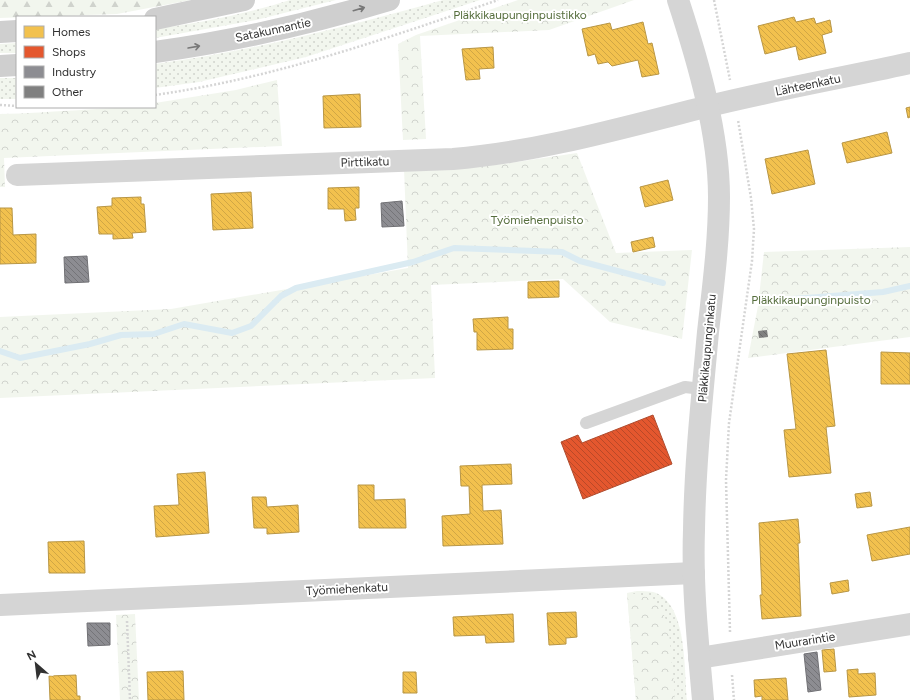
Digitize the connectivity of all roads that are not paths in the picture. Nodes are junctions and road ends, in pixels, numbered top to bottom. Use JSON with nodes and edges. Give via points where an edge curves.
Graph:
{"nodes":[{"id":1,"x":244,"y":0,"type":"edge"},
{"id":2,"x":389,"y":0,"type":"edge"},
{"id":3,"x":678,"y":0,"type":"edge"},
{"id":4,"x":156,"y":18,"type":"edge"},
{"id":5,"x":16,"y":31,"type":"edge"},
{"id":6,"x":0,"y":32,"type":"edge"},
{"id":7,"x":156,"y":52,"type":"edge"},
{"id":8,"x":910,"y":63,"type":"edge"},
{"id":9,"x":16,"y":65,"type":"edge"},
{"id":10,"x":0,"y":66,"type":"edge"},
{"id":11,"x":707,"y":106,"type":"junction"},
{"id":12,"x":17,"y":175,"type":"dead end"},
{"id":13,"x":702,"y":389,"type":"junction"},
{"id":14,"x":586,"y":423,"type":"dead end"},
{"id":15,"x":694,"y":574,"type":"junction"},
{"id":16,"x":0,"y":605,"type":"edge"},
{"id":17,"x":910,"y":624,"type":"edge"},
{"id":18,"x":699,"y":658,"type":"junction"},
{"id":19,"x":703,"y":700,"type":"edge"}],
"edges":[{"from":1,"to":4,"type":"main road"},
{"from":7,"to":2,"type":"main road","name":"Satakunnantie","one_way":true,"via":[[194,47],[321,19]]},
{"from":3,"to":11,"type":"street","name":"Pläkkikaupunginkatu"},
{"from":5,"to":6,"type":"main road"},
{"from":8,"to":11,"type":"street","name":"Lähteenkatu"},
{"from":9,"to":10,"type":"main road"},
{"from":11,"to":12,"type":"street","name":"Pirttikatu","via":[[543,146],[494,155],[453,159]]},
{"from":11,"to":13,"type":"street","name":"Pläkkikaupunginkatu","via":[[719,196],[717,250]]},
{"from":13,"to":14,"type":"lane","via":[[685,387]]},
{"from":13,"to":15,"type":"street","name":"Pläkkikaupunginkatu"},
{"from":15,"to":16,"type":"street","name":"Työmiehenkatu"},
{"from":15,"to":18,"type":"street","name":"Pläkkikaupunginkatu"},
{"from":17,"to":18,"type":"street","name":"Muurarintie"},
{"from":18,"to":19,"type":"street","name":"Pläkkikaupunginkatu"}]}
